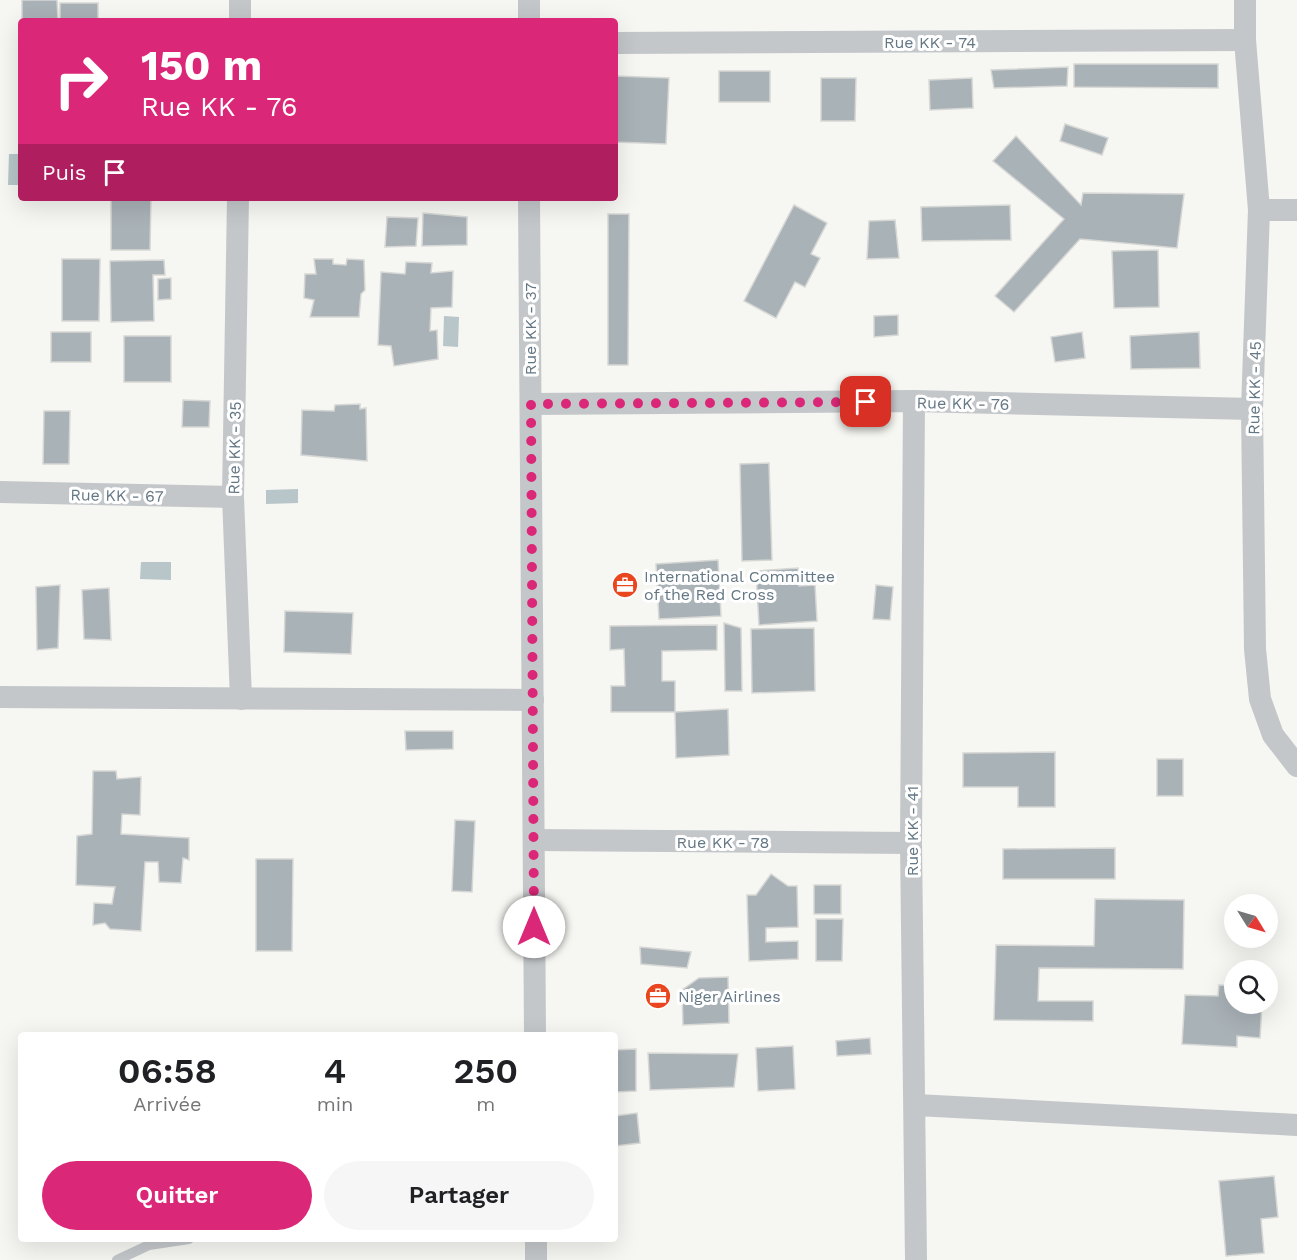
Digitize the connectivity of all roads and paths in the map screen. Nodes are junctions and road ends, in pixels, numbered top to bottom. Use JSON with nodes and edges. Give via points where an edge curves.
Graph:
{"nodes":[{"id":1,"x":240,"y":0,"type":"edge"},
{"id":2,"x":528,"y":0,"type":"edge"},
{"id":3,"x":1245,"y":0,"type":"edge"},
{"id":4,"x":240,"y":18,"type":"edge"},
{"id":5,"x":529,"y":18,"type":"edge"},
{"id":6,"x":1245,"y":40,"type":"junction"},
{"id":7,"x":618,"y":43,"type":"edge"},
{"id":8,"x":238,"y":201,"type":"edge"},
{"id":9,"x":530,"y":201,"type":"edge"},
{"id":10,"x":1259,"y":210,"type":"junction"},
{"id":11,"x":1297,"y":210,"type":"edge"},
{"id":12,"x":914,"y":401,"type":"junction"},
{"id":13,"x":531,"y":404,"type":"junction"},
{"id":14,"x":1252,"y":409,"type":"junction"},
{"id":15,"x":0,"y":492,"type":"edge"},
{"id":16,"x":233,"y":497,"type":"junction"},
{"id":17,"x":0,"y":697,"type":"edge"},
{"id":18,"x":241,"y":699,"type":"junction"},
{"id":19,"x":533,"y":700,"type":"junction"},
{"id":20,"x":1297,"y":766,"type":"edge"},
{"id":21,"x":534,"y":840,"type":"junction"},
{"id":22,"x":911,"y":843,"type":"junction"},
{"id":23,"x":535,"y":1032,"type":"edge"},
{"id":24,"x":916,"y":1105,"type":"junction"},
{"id":25,"x":1297,"y":1125,"type":"edge"},
{"id":26,"x":168,"y":1242,"type":"edge"},
{"id":27,"x":536,"y":1242,"type":"edge"},
{"id":28,"x":117,"y":1260,"type":"edge"},
{"id":29,"x":536,"y":1260,"type":"edge"},
{"id":30,"x":916,"y":1260,"type":"edge"}],
"edges":[{"from":1,"to":4,"type":"street"},
{"from":2,"to":5,"type":"street"},
{"from":3,"to":6,"type":"street","name":"Rue KK - 45"},
{"from":6,"to":7,"type":"street","name":"Rue KK - 74"},
{"from":6,"to":10,"type":"street","name":"Rue KK - 45"},
{"from":8,"to":16,"type":"street","name":"Rue KK - 35"},
{"from":9,"to":13,"type":"street","name":"Rue KK - 37"},
{"from":10,"to":11,"type":"street"},
{"from":10,"to":14,"type":"street","name":"Rue KK - 45"},
{"from":12,"to":13,"type":"street","name":"Rue KK - 76"},
{"from":12,"to":14,"type":"street","name":"Rue KK - 76"},
{"from":12,"to":22,"type":"street","name":"Rue KK - 41"},
{"from":13,"to":19,"type":"street","name":"Rue KK - 37"},
{"from":14,"to":20,"type":"street","name":"Rue KK - 45","via":[[1255,649],[1260,699],[1273,735]]},
{"from":15,"to":16,"type":"street","name":"Rue KK - 67"},
{"from":16,"to":18,"type":"street","name":"Rue KK - 35"},
{"from":17,"to":18,"type":"street"},
{"from":18,"to":19,"type":"street"},
{"from":19,"to":21,"type":"street","name":"Rue KK - 37"},
{"from":21,"to":22,"type":"street","name":"Rue KK - 78"},
{"from":21,"to":23,"type":"street","name":"Rue KK - 37"},
{"from":22,"to":24,"type":"street","name":"Rue KK - 41"},
{"from":24,"to":25,"type":"street"},
{"from":24,"to":30,"type":"street","name":"Rue KK - 41"},
{"from":26,"to":28,"type":"lane","via":[[148,1245]]},
{"from":27,"to":29,"type":"street"}]}
